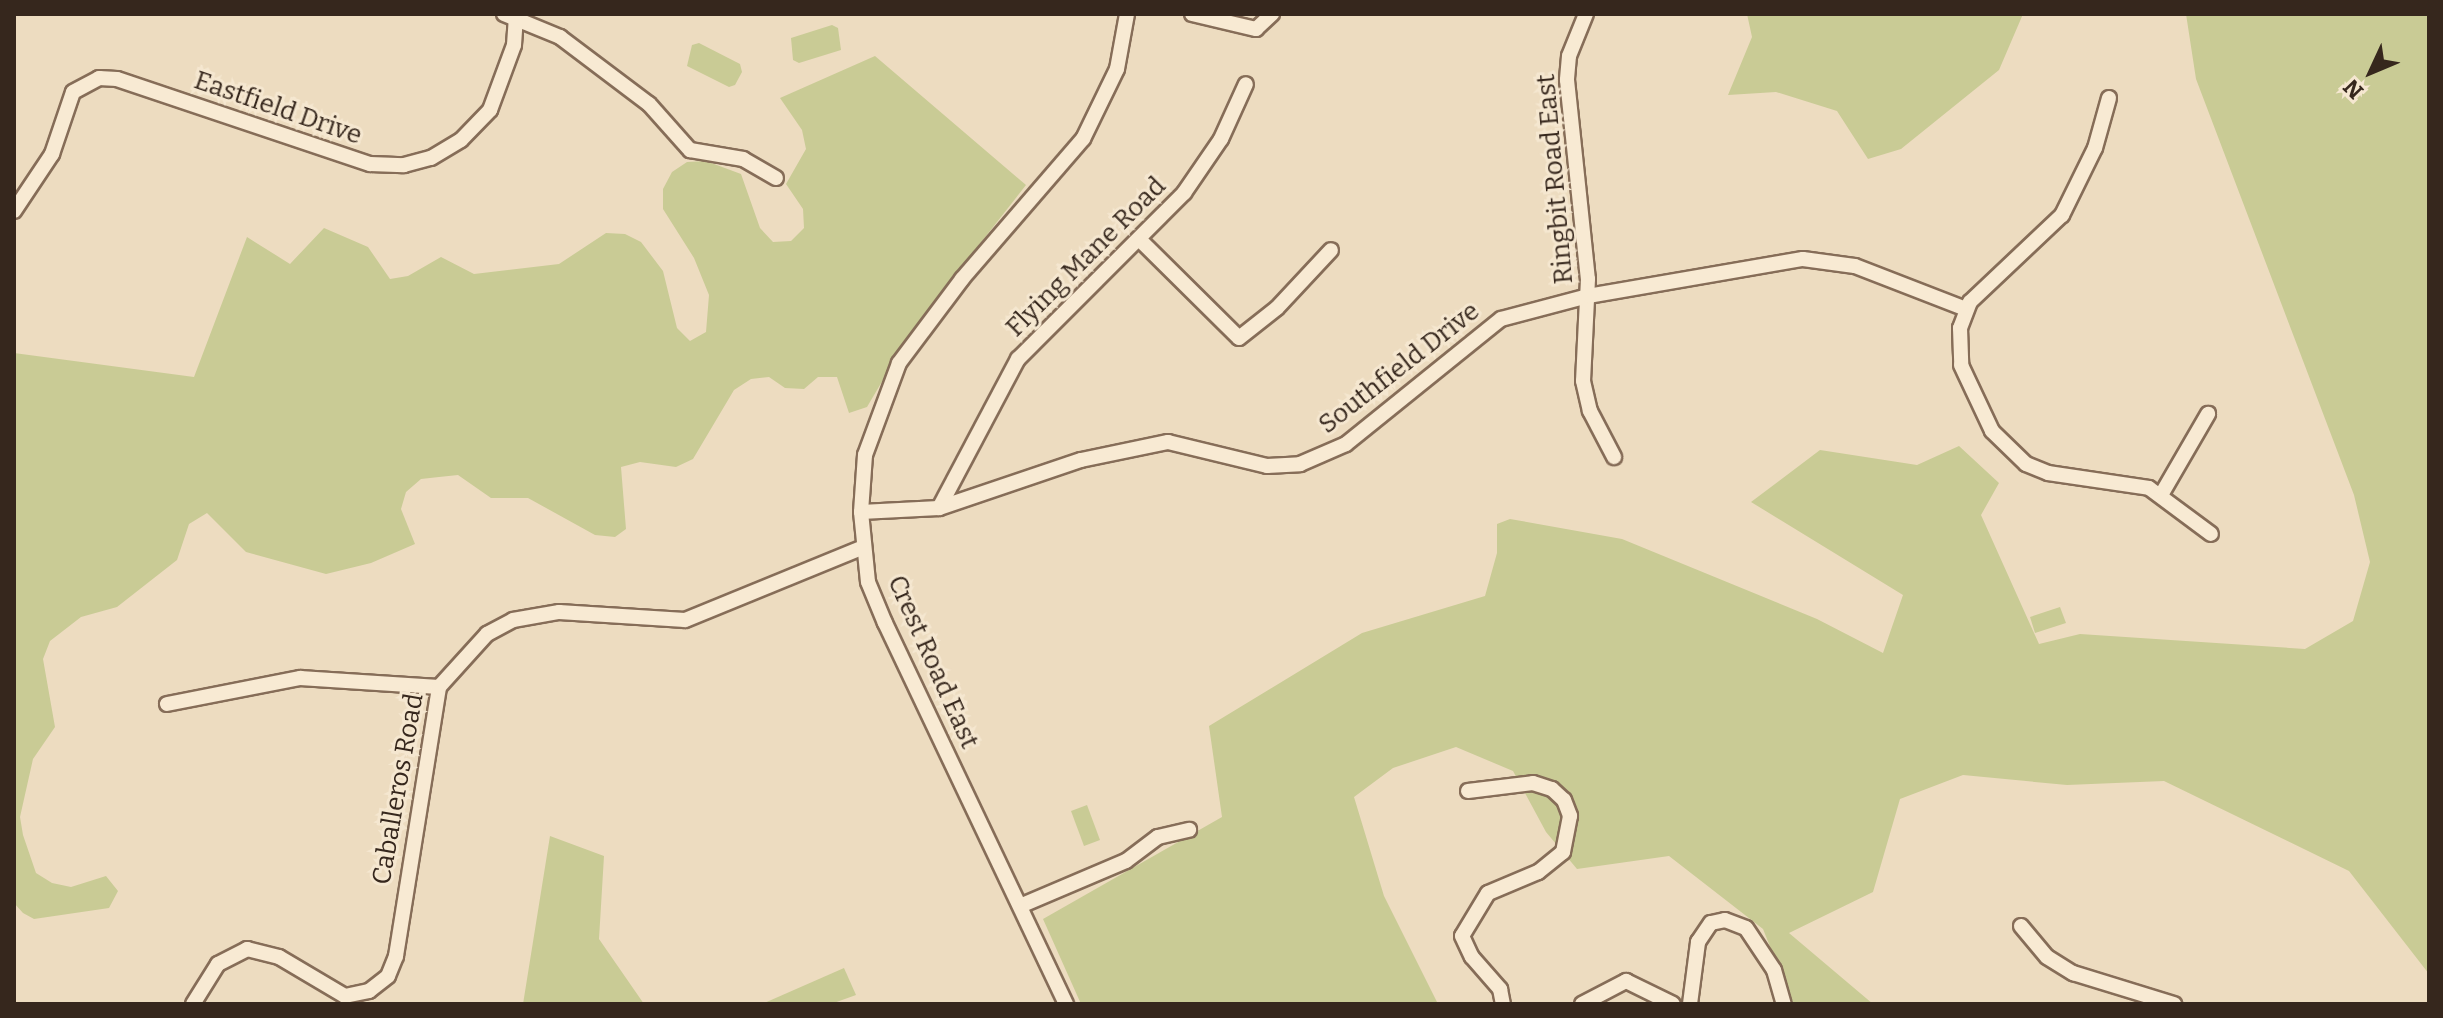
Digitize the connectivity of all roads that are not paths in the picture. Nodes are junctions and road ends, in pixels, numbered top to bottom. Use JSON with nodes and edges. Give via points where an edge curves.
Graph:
{"nodes":[{"id":1,"x":1127,"y":14,"type":"edge"},
{"id":2,"x":1192,"y":14,"type":"edge"},
{"id":3,"x":1272,"y":14,"type":"edge"},
{"id":4,"x":1586,"y":14,"type":"edge"},
{"id":5,"x":512,"y":16,"type":"edge"},
{"id":6,"x":1246,"y":84,"type":"dead end"},
{"id":7,"x":2109,"y":98,"type":"dead end"},
{"id":8,"x":776,"y":178,"type":"dead end"},
{"id":9,"x":14,"y":211,"type":"edge"},
{"id":10,"x":1140,"y":240,"type":"junction"},
{"id":11,"x":1331,"y":250,"type":"dead end"},
{"id":12,"x":1588,"y":296,"type":"junction"},
{"id":13,"x":1966,"y":309,"type":"junction"},
{"id":14,"x":2208,"y":414,"type":"dead end"},
{"id":15,"x":1614,"y":457,"type":"dead end"},
{"id":16,"x":2161,"y":495,"type":"junction"},
{"id":17,"x":939,"y":508,"type":"junction"},
{"id":18,"x":861,"y":512,"type":"junction"},
{"id":19,"x":2211,"y":534,"type":"dead end"},
{"id":20,"x":861,"y":548,"type":"junction"},
{"id":21,"x":439,"y":687,"type":"junction"},
{"id":22,"x":167,"y":704,"type":"dead end"},
{"id":23,"x":1468,"y":791,"type":"dead end"},
{"id":24,"x":1189,"y":830,"type":"dead end"},
{"id":25,"x":1020,"y":906,"type":"junction"},
{"id":26,"x":2021,"y":926,"type":"dead end"},
{"id":27,"x":193,"y":1004,"type":"edge"},
{"id":28,"x":1066,"y":1004,"type":"edge"},
{"id":29,"x":1503,"y":1004,"type":"edge"},
{"id":30,"x":1582,"y":1004,"type":"edge"},
{"id":31,"x":1673,"y":1004,"type":"edge"},
{"id":32,"x":1690,"y":1004,"type":"edge"},
{"id":33,"x":1784,"y":1004,"type":"edge"},
{"id":34,"x":2174,"y":1004,"type":"edge"}],
"edges":[{"from":1,"to":18,"type":"street","name":"Crest Road East","via":[[1117,69],[1083,139],[962,279],[899,363],[865,455]]},
{"from":2,"to":3,"type":"street","via":[[1256,29]]},
{"from":4,"to":12,"type":"street","name":"Ringbit Road East","via":[[1569,56],[1567,89]]},
{"from":5,"to":8,"type":"street","via":[[560,37],[611,75],[649,104],[690,150],[743,159]]},
{"from":5,"to":9,"type":"street","name":"Eastfield Drive","via":[[514,45],[490,110],[461,140],[431,158],[404,165],[370,164],[117,79],[99,78],[73,92],[52,154]]},
{"from":6,"to":10,"type":"street","name":"Flying Mane Road","via":[[1203,167]]},
{"from":7,"to":13,"type":"street","via":[[2095,148],[2062,215],[1987,281]]},
{"from":10,"to":11,"type":"street","via":[[1239,338],[1277,308]]},
{"from":10,"to":17,"type":"street","name":"Flying Mane Road","via":[[1018,359]]},
{"from":12,"to":13,"type":"street","name":"Southfield Drive","via":[[1803,259],[1855,266]]},
{"from":12,"to":15,"type":"street","name":"Ringbit Road East","via":[[1586,396]]},
{"from":12,"to":17,"type":"street","name":"Southfield Drive","via":[[1501,319],[1353,439],[1317,459],[1267,466],[1168,442],[1068,464]]},
{"from":13,"to":16,"type":"street","via":[[1958,349],[1963,373],[2005,447],[2048,473],[2132,482]]},
{"from":14,"to":16,"type":"street"},
{"from":16,"to":19,"type":"street"},
{"from":17,"to":18,"type":"street","name":"Southfield Drive"},
{"from":18,"to":20,"type":"street","name":"Crest Road East"},
{"from":20,"to":21,"type":"street","name":"Caballeros Road","via":[[685,620],[559,612],[513,620],[478,643]]},
{"from":20,"to":25,"type":"street","name":"Crest Road East","via":[[885,623]]},
{"from":21,"to":22,"type":"street","via":[[300,678]]},
{"from":21,"to":27,"type":"street","name":"Caballeros Road","via":[[396,956],[388,976],[369,991],[345,996],[279,957],[247,949],[218,964]]},
{"from":23,"to":29,"type":"street","via":[[1533,783],[1552,789],[1570,816],[1563,852],[1538,872],[1488,893],[1462,936],[1467,950],[1500,989]]},
{"from":24,"to":25,"type":"street","via":[[1158,837],[1126,861]]},
{"from":25,"to":28,"type":"street","name":"Crest Road East"},
{"from":26,"to":34,"type":"street","via":[[2047,957],[2073,973]]},
{"from":30,"to":31,"type":"street","via":[[1626,981]]},
{"from":32,"to":33,"type":"street","via":[[1698,942],[1711,923],[1725,920],[1746,928],[1774,970]]}]}
